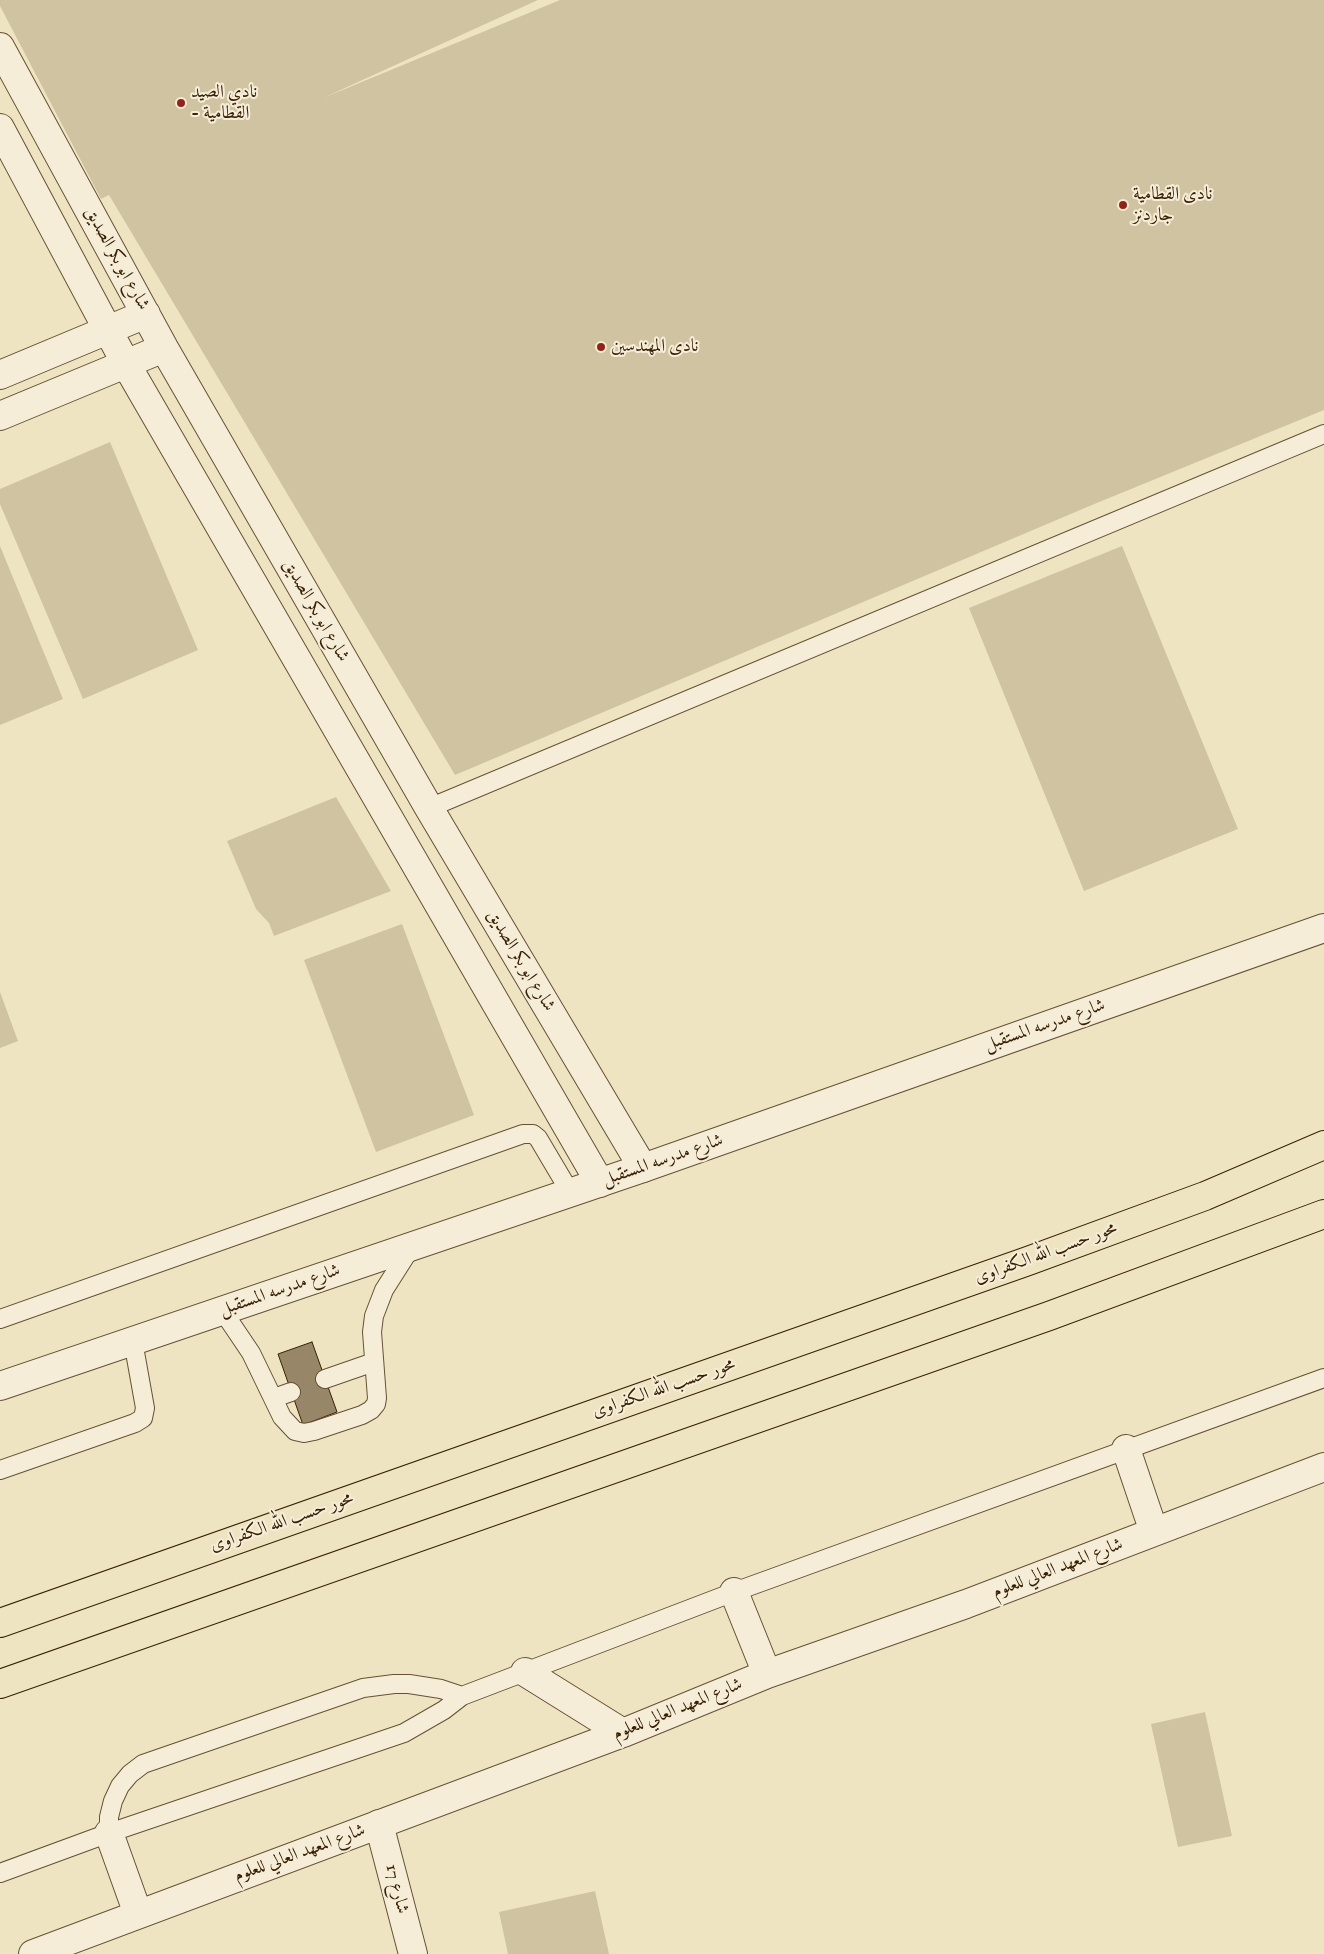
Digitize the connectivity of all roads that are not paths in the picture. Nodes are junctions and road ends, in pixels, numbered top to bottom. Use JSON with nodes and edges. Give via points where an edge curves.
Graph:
{"nodes":[{"id":1,"x":0,"y":47,"type":"edge"},
{"id":2,"x":0,"y":128,"type":"edge"},
{"id":3,"x":146,"y":314,"type":"junction"},
{"id":4,"x":108,"y":330,"type":"junction"},
{"id":5,"x":164,"y":348,"type":"junction"},
{"id":6,"x":126,"y":364,"type":"junction"},
{"id":7,"x":0,"y":375,"type":"edge"},
{"id":8,"x":0,"y":416,"type":"edge"},
{"id":9,"x":1324,"y":434,"type":"edge"},
{"id":10,"x":429,"y":808,"type":"junction"},
{"id":11,"x":1324,"y":928,"type":"edge"},
{"id":12,"x":606,"y":1106,"type":"junction"},
{"id":13,"x":565,"y":1120,"type":"junction"},
{"id":14,"x":1324,"y":1146,"type":"edge"},
{"id":15,"x":643,"y":1168,"type":"junction"},
{"id":16,"x":600,"y":1182,"type":"junction"},
{"id":17,"x":570,"y":1192,"type":"junction"},
{"id":18,"x":1324,"y":1214,"type":"edge"},
{"id":19,"x":412,"y":1246,"type":"junction"},
{"id":20,"x":222,"y":1310,"type":"junction"},
{"id":21,"x":0,"y":1319,"type":"edge"},
{"id":22,"x":133,"y":1341,"type":"junction"},
{"id":23,"x":374,"y":1362,"type":"junction"},
{"id":24,"x":1324,"y":1378,"type":"edge"},
{"id":25,"x":325,"y":1379,"type":"dead end"},
{"id":26,"x":0,"y":1386,"type":"edge"},
{"id":27,"x":291,"y":1392,"type":"dead end"},
{"id":28,"x":274,"y":1398,"type":"junction"},
{"id":29,"x":1126,"y":1449,"type":"junction"},
{"id":30,"x":1324,"y":1467,"type":"edge"},
{"id":31,"x":0,"y":1470,"type":"edge"},
{"id":32,"x":1154,"y":1532,"type":"junction"},
{"id":33,"x":734,"y":1592,"type":"junction"},
{"id":34,"x":0,"y":1622,"type":"edge"},
{"id":35,"x":525,"y":1672,"type":"junction"},
{"id":36,"x":768,"y":1674,"type":"junction"},
{"id":37,"x":0,"y":1684,"type":"edge"},
{"id":38,"x":462,"y":1696,"type":"junction"},
{"id":39,"x":623,"y":1733,"type":"junction"},
{"id":40,"x":380,"y":1824,"type":"junction"},
{"id":41,"x":109,"y":1833,"type":"junction"},
{"id":42,"x":0,"y":1873,"type":"edge"},
{"id":43,"x":138,"y":1914,"type":"junction"},
{"id":44,"x":33,"y":1954,"type":"edge"},
{"id":45,"x":413,"y":1954,"type":"edge"}],
"edges":[{"from":1,"to":3,"type":"street","name":"شارع ابو بكر الصديق"},
{"from":2,"to":4,"type":"street"},
{"from":3,"to":4,"type":"street"},
{"from":3,"to":5,"type":"street","name":"شارع ابو بكر الصديق"},
{"from":4,"to":6,"type":"street"},
{"from":4,"to":7,"type":"street"},
{"from":5,"to":6,"type":"street"},
{"from":5,"to":10,"type":"street","name":"شارع ابو بكر الصديق"},
{"from":6,"to":8,"type":"street"},
{"from":6,"to":13,"type":"street"},
{"from":9,"to":10,"type":"lane"},
{"from":10,"to":12,"type":"street","name":"شارع ابو بكر الصديق"},
{"from":11,"to":15,"type":"street","name":"شارع مدرسه المستقبل"},
{"from":12,"to":13,"type":"street"},
{"from":12,"to":15,"type":"street","name":"شارع ابو بكر الصديق"},
{"from":13,"to":16,"type":"street"},
{"from":14,"to":34,"type":"main road","name":"محور حسب الله الكفراوى","via":[[1205,1196],[1028,1260]]},
{"from":15,"to":16,"type":"street","name":"شارع مدرسه المستقبل"},
{"from":16,"to":17,"type":"street","name":"شارع مدرسه المستقبل"},
{"from":17,"to":19,"type":"street","name":"شارع مدرسه المستقبل"},
{"from":17,"to":21,"type":"lane","via":[[538,1138],[533,1134],[523,1134]]},
{"from":18,"to":37,"type":"main road","via":[[1049,1316]]},
{"from":19,"to":20,"type":"street","name":"شارع مدرسه المستقبل"},
{"from":19,"to":23,"type":"lane","via":[[377,1303],[372,1332]]},
{"from":20,"to":22,"type":"street","name":"شارع مدرسه المستقبل"},
{"from":20,"to":28,"type":"lane","via":[[251,1352]]},
{"from":22,"to":26,"type":"street","name":"شارع مدرسه المستقبل"},
{"from":22,"to":31,"type":"lane","via":[[145,1408],[143,1418]]},
{"from":23,"to":25,"type":"lane"},
{"from":23,"to":28,"type":"lane","via":[[376,1404],[362,1415],[304,1433],[288,1424]]},
{"from":24,"to":29,"type":"lane"},
{"from":27,"to":28,"type":"lane"},
{"from":29,"to":32,"type":"street"},
{"from":29,"to":33,"type":"lane"},
{"from":30,"to":32,"type":"street","name":"شارع المعهد العالي للعلوم"},
{"from":32,"to":36,"type":"street","name":"شارع المعهد العالي للعلوم","via":[[966,1604]]},
{"from":33,"to":35,"type":"lane"},
{"from":33,"to":36,"type":"street"},
{"from":35,"to":38,"type":"lane"},
{"from":35,"to":39,"type":"street"},
{"from":36,"to":39,"type":"street","name":"شارع المعهد العالي للعلوم"},
{"from":38,"to":41,"type":"lane","via":[[404,1733]]},
{"from":38,"to":41,"type":"lane","via":[[409,1684],[363,1688],[143,1764],[120,1786],[109,1817]]},
{"from":39,"to":40,"type":"street","name":"شارع المعهد العالي للعلوم"},
{"from":40,"to":43,"type":"street","name":"شارع المعهد العالي للعلوم"},
{"from":40,"to":45,"type":"street","name":"شارع 17"},
{"from":41,"to":42,"type":"lane"},
{"from":41,"to":43,"type":"street"},
{"from":43,"to":44,"type":"street","name":"شارع المعهد العالي للعلوم"}]}
